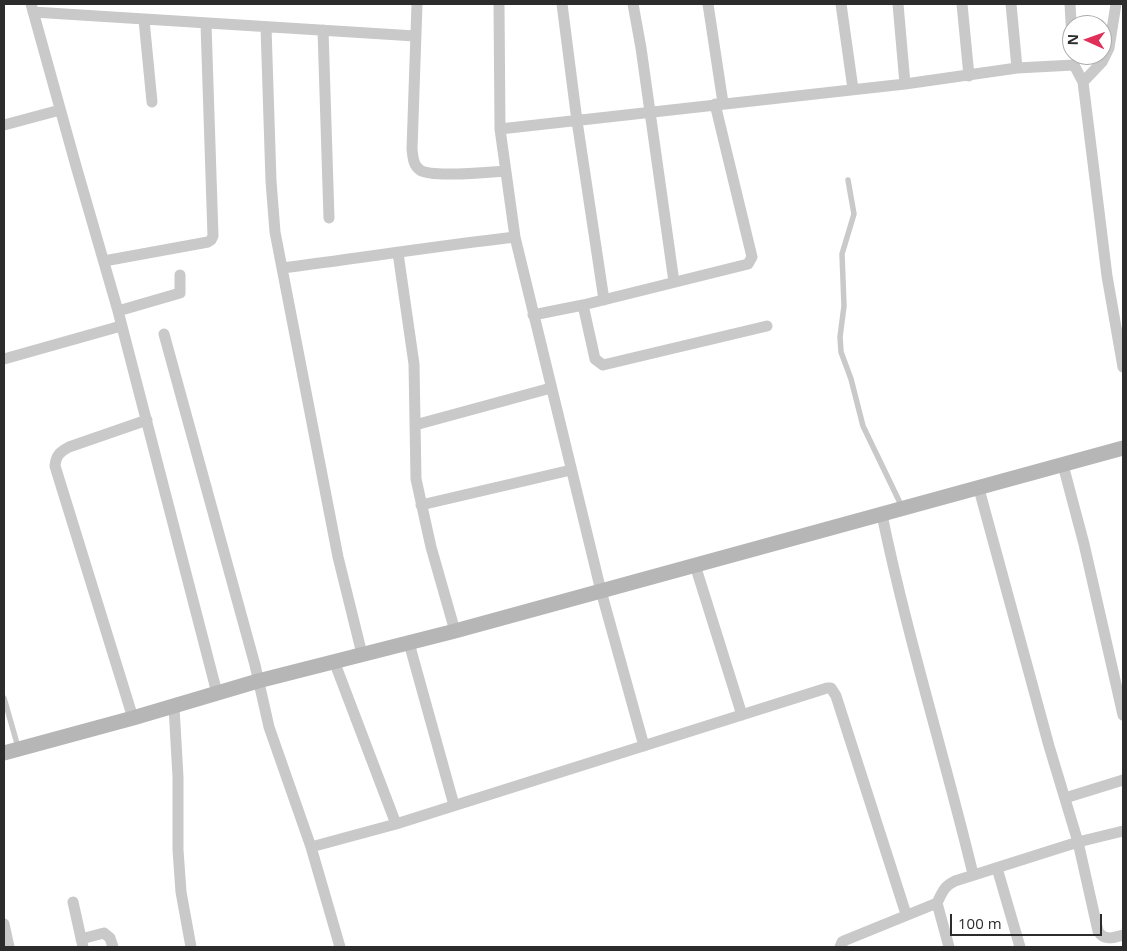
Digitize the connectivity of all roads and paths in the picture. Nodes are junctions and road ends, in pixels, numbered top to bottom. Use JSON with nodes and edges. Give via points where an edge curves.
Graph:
{"nodes":[{"id":1,"x":416,"y":4,"type":"edge"},
{"id":2,"x":499,"y":4,"type":"edge"},
{"id":3,"x":562,"y":4,"type":"edge"},
{"id":4,"x":633,"y":4,"type":"edge"},
{"id":5,"x":708,"y":4,"type":"edge"},
{"id":6,"x":841,"y":4,"type":"edge"},
{"id":7,"x":898,"y":4,"type":"edge"},
{"id":8,"x":962,"y":4,"type":"edge"},
{"id":9,"x":1011,"y":4,"type":"edge"},
{"id":10,"x":1116,"y":4,"type":"edge"},
{"id":11,"x":32,"y":8,"type":"edge"},
{"id":12,"x":144,"y":20,"type":"junction"},
{"id":13,"x":206,"y":24,"type":"junction"},
{"id":14,"x":266,"y":27,"type":"junction"},
{"id":15,"x":323,"y":30,"type":"junction"},
{"id":16,"x":415,"y":36,"type":"junction"},
{"id":17,"x":1062,"y":62,"type":"edge"},
{"id":18,"x":1076,"y":65,"type":"edge"},
{"id":19,"x":1017,"y":68,"type":"junction"},
{"id":20,"x":969,"y":76,"type":"junction"},
{"id":21,"x":1083,"y":82,"type":"junction"},
{"id":22,"x":905,"y":84,"type":"junction"},
{"id":23,"x":853,"y":89,"type":"junction"},
{"id":24,"x":152,"y":102,"type":"dead end"},
{"id":25,"x":719,"y":103,"type":"junction"},
{"id":26,"x":60,"y":110,"type":"junction"},
{"id":27,"x":650,"y":112,"type":"junction"},
{"id":28,"x":577,"y":121,"type":"junction"},
{"id":29,"x":4,"y":125,"type":"edge"},
{"id":30,"x":500,"y":129,"type":"junction"},
{"id":31,"x":505,"y":172,"type":"junction"},
{"id":32,"x":848,"y":180,"type":"dead end"},
{"id":33,"x":329,"y":218,"type":"dead end"},
{"id":34,"x":515,"y":237,"type":"junction"},
{"id":35,"x":398,"y":253,"type":"junction"},
{"id":36,"x":104,"y":261,"type":"junction"},
{"id":37,"x":282,"y":268,"type":"junction"},
{"id":38,"x":180,"y":275,"type":"dead end"},
{"id":39,"x":674,"y":282,"type":"junction"},
{"id":40,"x":604,"y":300,"type":"junction"},
{"id":41,"x":583,"y":305,"type":"junction"},
{"id":42,"x":118,"y":311,"type":"junction"},
{"id":43,"x":533,"y":315,"type":"junction"},
{"id":44,"x":121,"y":326,"type":"junction"},
{"id":45,"x":767,"y":326,"type":"dead end"},
{"id":46,"x":164,"y":334,"type":"dead end"},
{"id":47,"x":4,"y":359,"type":"edge"},
{"id":48,"x":1123,"y":367,"type":"edge"},
{"id":49,"x":551,"y":388,"type":"junction"},
{"id":50,"x":147,"y":420,"type":"junction"},
{"id":51,"x":415,"y":425,"type":"junction"},
{"id":52,"x":1123,"y":448,"type":"edge"},
{"id":53,"x":1063,"y":465,"type":"junction"},
{"id":54,"x":571,"y":470,"type":"junction"},
{"id":55,"x":979,"y":488,"type":"junction"},
{"id":56,"x":421,"y":505,"type":"junction"},
{"id":57,"x":903,"y":509,"type":"junction"},
{"id":58,"x":882,"y":515,"type":"junction"},
{"id":59,"x":695,"y":565,"type":"junction"},
{"id":60,"x":601,"y":591,"type":"junction"},
{"id":61,"x":455,"y":631,"type":"junction"},
{"id":62,"x":409,"y":643,"type":"junction"},
{"id":63,"x":362,"y":654,"type":"junction"},
{"id":64,"x":334,"y":661,"type":"junction"},
{"id":65,"x":258,"y":681,"type":"junction"},
{"id":66,"x":217,"y":693,"type":"junction"},
{"id":67,"x":4,"y":698,"type":"edge"},
{"id":68,"x":174,"y":707,"type":"junction"},
{"id":69,"x":1123,"y":714,"type":"edge"},
{"id":70,"x":742,"y":716,"type":"junction"},
{"id":71,"x":133,"y":718,"type":"junction"},
{"id":72,"x":644,"y":746,"type":"junction"},
{"id":73,"x":11,"y":751,"type":"edge"},
{"id":74,"x":1123,"y":780,"type":"edge"},
{"id":75,"x":1064,"y":798,"type":"junction"},
{"id":76,"x":454,"y":805,"type":"junction"},
{"id":77,"x":396,"y":824,"type":"junction"},
{"id":78,"x":1123,"y":831,"type":"edge"},
{"id":79,"x":1078,"y":842,"type":"junction"},
{"id":80,"x":311,"y":847,"type":"junction"},
{"id":81,"x":997,"y":868,"type":"junction"},
{"id":82,"x":973,"y":874,"type":"junction"},
{"id":83,"x":73,"y":902,"type":"dead end"},
{"id":84,"x":937,"y":903,"type":"junction"},
{"id":85,"x":906,"y":914,"type":"junction"},
{"id":86,"x":4,"y":924,"type":"edge"},
{"id":87,"x":1123,"y":936,"type":"edge"},
{"id":88,"x":82,"y":943,"type":"edge"},
{"id":89,"x":10,"y":947,"type":"edge"},
{"id":90,"x":113,"y":947,"type":"edge"},
{"id":91,"x":191,"y":947,"type":"edge"},
{"id":92,"x":340,"y":947,"type":"edge"},
{"id":93,"x":840,"y":947,"type":"edge"},
{"id":94,"x":949,"y":947,"type":"edge"},
{"id":95,"x":1020,"y":947,"type":"edge"}],
"edges":[{"from":1,"to":16,"type":"street"},
{"from":2,"to":30,"type":"street"},
{"from":3,"to":28,"type":"street"},
{"from":4,"to":27,"type":"street"},
{"from":5,"to":25,"type":"street"},
{"from":6,"to":23,"type":"street"},
{"from":7,"to":22,"type":"street"},
{"from":8,"to":20,"type":"street"},
{"from":9,"to":19,"type":"street"},
{"from":10,"to":21,"type":"street","via":[[1109,48],[1102,62]]},
{"from":11,"to":12,"type":"street"},
{"from":11,"to":26,"type":"street"},
{"from":12,"to":13,"type":"street"},
{"from":12,"to":24,"type":"street"},
{"from":13,"to":14,"type":"street"},
{"from":13,"to":36,"type":"street","via":[[213,236],[208,242]]},
{"from":14,"to":15,"type":"street"},
{"from":14,"to":37,"type":"street","via":[[272,181]]},
{"from":15,"to":16,"type":"street"},
{"from":15,"to":33,"type":"street"},
{"from":16,"to":31,"type":"street","via":[[412,149],[413,162],[418,170],[433,174]]},
{"from":17,"to":19,"type":"street"},
{"from":18,"to":21,"type":"street"},
{"from":19,"to":20,"type":"street"},
{"from":20,"to":22,"type":"street"},
{"from":21,"to":48,"type":"street","via":[[1107,276]]},
{"from":22,"to":23,"type":"street"},
{"from":23,"to":25,"type":"street"},
{"from":25,"to":27,"type":"street"},
{"from":25,"to":39,"type":"street","via":[[752,257],[748,264]]},
{"from":26,"to":29,"type":"street"},
{"from":26,"to":36,"type":"street"},
{"from":27,"to":28,"type":"street"},
{"from":27,"to":39,"type":"street"},
{"from":28,"to":30,"type":"street"},
{"from":28,"to":40,"type":"street"},
{"from":30,"to":31,"type":"street"},
{"from":31,"to":34,"type":"street"},
{"from":32,"to":57,"type":"lane","via":[[854,214],[842,254],[844,306],[841,352],[864,426]]},
{"from":34,"to":35,"type":"street"},
{"from":34,"to":43,"type":"street"},
{"from":35,"to":37,"type":"street"},
{"from":35,"to":51,"type":"street","via":[[414,364]]},
{"from":36,"to":42,"type":"street"},
{"from":37,"to":63,"type":"street","via":[[338,557]]},
{"from":38,"to":42,"type":"street","via":[[180,293]]},
{"from":39,"to":40,"type":"street"},
{"from":40,"to":41,"type":"street"},
{"from":41,"to":43,"type":"street"},
{"from":41,"to":45,"type":"street","via":[[595,359],[603,365]]},
{"from":42,"to":44,"type":"street"},
{"from":43,"to":49,"type":"street"},
{"from":44,"to":47,"type":"street"},
{"from":44,"to":50,"type":"street"},
{"from":46,"to":65,"type":"street"},
{"from":49,"to":51,"type":"street"},
{"from":49,"to":54,"type":"street"},
{"from":50,"to":66,"type":"street"},
{"from":50,"to":71,"type":"street","via":[[69,447],[56,458],[55,466]]},
{"from":51,"to":56,"type":"street","via":[[416,478]]},
{"from":52,"to":53,"type":"street"},
{"from":53,"to":55,"type":"street"},
{"from":53,"to":69,"type":"street"},
{"from":54,"to":56,"type":"street"},
{"from":54,"to":60,"type":"street"},
{"from":55,"to":57,"type":"street"},
{"from":55,"to":75,"type":"street"},
{"from":56,"to":61,"type":"street"},
{"from":57,"to":58,"type":"street"},
{"from":58,"to":59,"type":"street"},
{"from":58,"to":82,"type":"street"},
{"from":59,"to":60,"type":"street"},
{"from":59,"to":70,"type":"street"},
{"from":60,"to":61,"type":"street"},
{"from":60,"to":72,"type":"street"},
{"from":61,"to":62,"type":"street"},
{"from":62,"to":63,"type":"street"},
{"from":62,"to":76,"type":"street"},
{"from":63,"to":64,"type":"street"},
{"from":64,"to":65,"type":"street"},
{"from":64,"to":77,"type":"street"},
{"from":65,"to":66,"type":"street"},
{"from":65,"to":80,"type":"street","via":[[269,727]]},
{"from":66,"to":68,"type":"street"},
{"from":67,"to":73,"type":"lane"},
{"from":68,"to":71,"type":"street"},
{"from":68,"to":91,"type":"street","via":[[178,850],[181,892]]},
{"from":70,"to":72,"type":"street"},
{"from":70,"to":85,"type":"street","via":[[826,688],[834,691]]},
{"from":71,"to":73,"type":"street"},
{"from":72,"to":76,"type":"street"},
{"from":74,"to":75,"type":"street"},
{"from":75,"to":79,"type":"street"},
{"from":76,"to":77,"type":"street"},
{"from":77,"to":80,"type":"street"},
{"from":78,"to":79,"type":"street"},
{"from":79,"to":81,"type":"street"},
{"from":79,"to":87,"type":"street","via":[[1098,930],[1110,939]]},
{"from":80,"to":92,"type":"street"},
{"from":81,"to":82,"type":"street"},
{"from":81,"to":95,"type":"street"},
{"from":82,"to":84,"type":"street","via":[[948,884]]},
{"from":83,"to":88,"type":"street"},
{"from":84,"to":85,"type":"street"},
{"from":84,"to":94,"type":"street"},
{"from":85,"to":93,"type":"street","via":[[842,942]]},
{"from":86,"to":89,"type":"street"},
{"from":88,"to":90,"type":"street","via":[[104,933]]}]}
